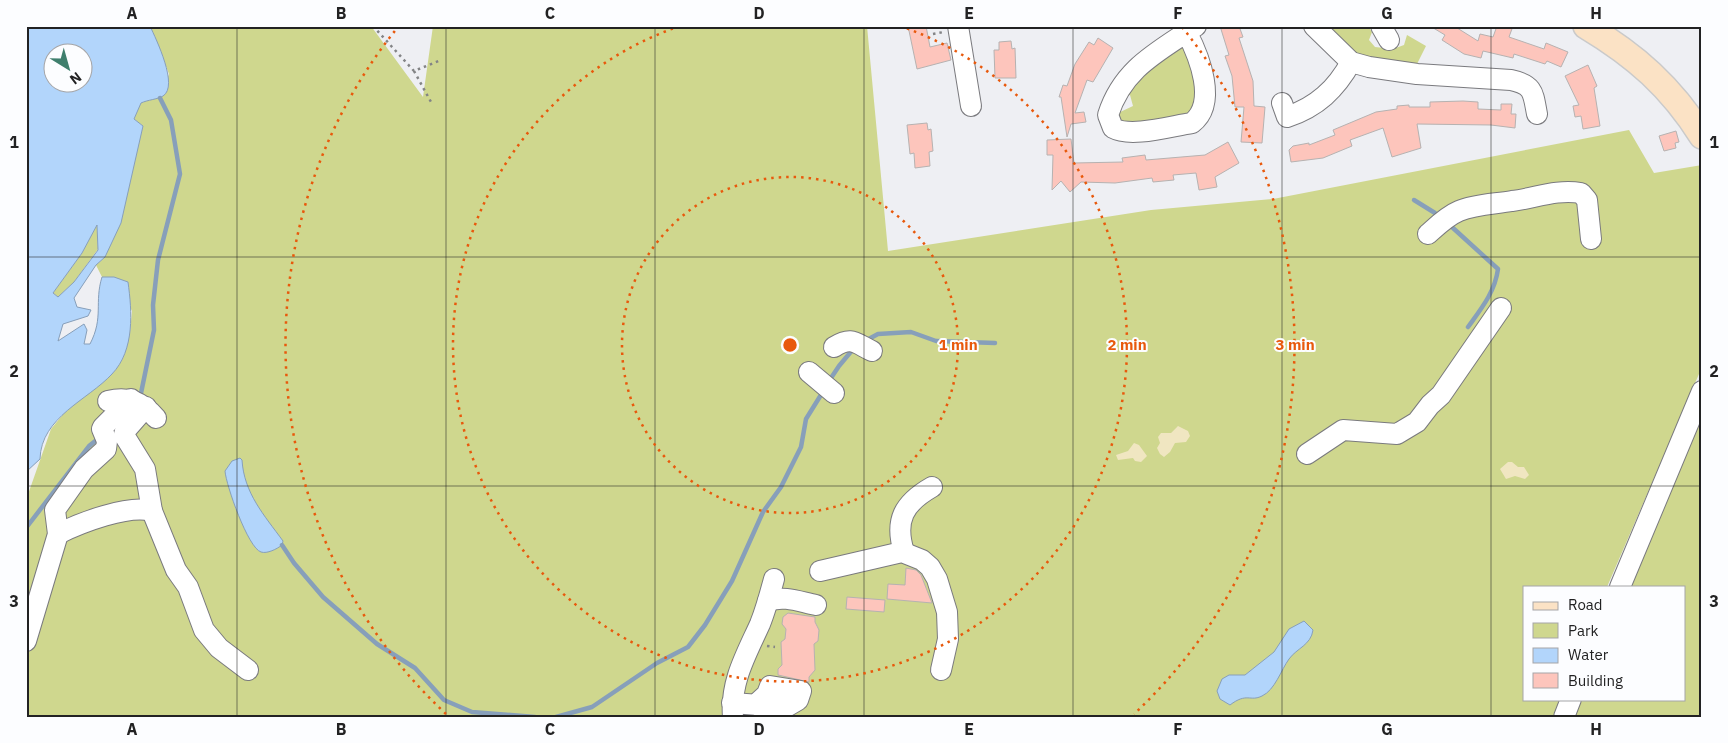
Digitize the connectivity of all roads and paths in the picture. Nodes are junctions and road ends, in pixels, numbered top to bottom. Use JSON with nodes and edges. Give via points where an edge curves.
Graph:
{"nodes":[{"id":1,"x":373,"y":26,"type":"edge"},
{"id":2,"x":958,"y":26,"type":"edge"},
{"id":3,"x":1314,"y":26,"type":"edge"},
{"id":4,"x":1586,"y":26,"type":"edge"},
{"id":5,"x":1191,"y":30,"type":"edge"},
{"id":6,"x":441,"y":60,"type":"dead end"},
{"id":7,"x":1350,"y":62,"type":"junction"},
{"id":8,"x":414,"y":71,"type":"junction"},
{"id":9,"x":431,"y":102,"type":"dead end"},
{"id":10,"x":1282,"y":103,"type":"dead end"},
{"id":11,"x":971,"y":106,"type":"dead end"},
{"id":12,"x":1537,"y":114,"type":"dead end"},
{"id":13,"x":1702,"y":136,"type":"edge"},
{"id":14,"x":1428,"y":234,"type":"dead end"},
{"id":15,"x":1591,"y":240,"type":"dead end"},
{"id":16,"x":1501,"y":308,"type":"dead end"},
{"id":17,"x":834,"y":346,"type":"dead end"},
{"id":18,"x":863,"y":346,"type":"dead end"},
{"id":19,"x":1702,"y":391,"type":"edge"},
{"id":20,"x":108,"y":401,"type":"dead end"},
{"id":21,"x":141,"y":405,"type":"junction"},
{"id":22,"x":1307,"y":454,"type":"dead end"},
{"id":23,"x":932,"y":487,"type":"dead end"},
{"id":24,"x":152,"y":511,"type":"junction"},
{"id":25,"x":58,"y":534,"type":"junction"},
{"id":26,"x":904,"y":552,"type":"junction"},
{"id":27,"x":820,"y":571,"type":"dead end"},
{"id":28,"x":774,"y":579,"type":"dead end"},
{"id":29,"x":1620,"y":586,"type":"edge"},
{"id":30,"x":768,"y":601,"type":"junction"},
{"id":31,"x":816,"y":605,"type":"dead end"},
{"id":32,"x":26,"y":640,"type":"edge"},
{"id":33,"x":248,"y":670,"type":"dead end"},
{"id":34,"x":941,"y":670,"type":"dead end"},
{"id":35,"x":1571,"y":700,"type":"edge"},
{"id":36,"x":756,"y":704,"type":"dead end"},
{"id":37,"x":732,"y":710,"type":"edge"},
{"id":38,"x":1564,"y":717,"type":"edge"}],
"edges":[{"from":1,"to":8,"type":"path"},
{"from":2,"to":11,"type":"street"},
{"from":3,"to":7,"type":"street"},
{"from":4,"to":13,"type":"main road","via":[[1662,83]]},
{"from":5,"to":5,"type":"street","via":[[1204,82],[1203,109],[1199,118],[1192,123],[1137,131],[1121,132],[1113,128],[1108,115],[1123,82],[1151,56]]},
{"from":6,"to":8,"type":"path"},
{"from":7,"to":10,"type":"street","via":[[1337,84],[1319,102],[1287,117]]},
{"from":7,"to":12,"type":"street","via":[[1416,74],[1523,82],[1531,89]]},
{"from":8,"to":9,"type":"path"},
{"from":14,"to":15,"type":"street","via":[[1448,217],[1474,206],[1517,201],[1540,194],[1573,192],[1581,193],[1587,200]]},
{"from":16,"to":22,"type":"street","via":[[1441,395],[1418,422],[1397,434],[1343,430]]},
{"from":17,"to":18,"type":"street","via":[[843,341]]},
{"from":19,"to":29,"type":"street"},
{"from":20,"to":21,"type":"street","via":[[119,398]]},
{"from":21,"to":24,"type":"street","via":[[124,435],[145,469]]},
{"from":21,"to":25,"type":"street","via":[[103,427],[108,445],[106,449],[84,469],[55,510]]},
{"from":23,"to":26,"type":"street","via":[[918,496],[904,512],[899,525]]},
{"from":24,"to":25,"type":"street","via":[[119,513]]},
{"from":24,"to":33,"type":"street","via":[[176,570],[188,587],[204,630],[219,648]]},
{"from":25,"to":32,"type":"street"},
{"from":26,"to":27,"type":"street"},
{"from":26,"to":34,"type":"street","via":[[922,560],[937,579],[949,621]]},
{"from":28,"to":30,"type":"street"},
{"from":30,"to":31,"type":"street","via":[[790,598]]},
{"from":30,"to":37,"type":"street","via":[[736,676]]},
{"from":35,"to":38,"type":"street"},
{"from":36,"to":37,"type":"street"}]}
